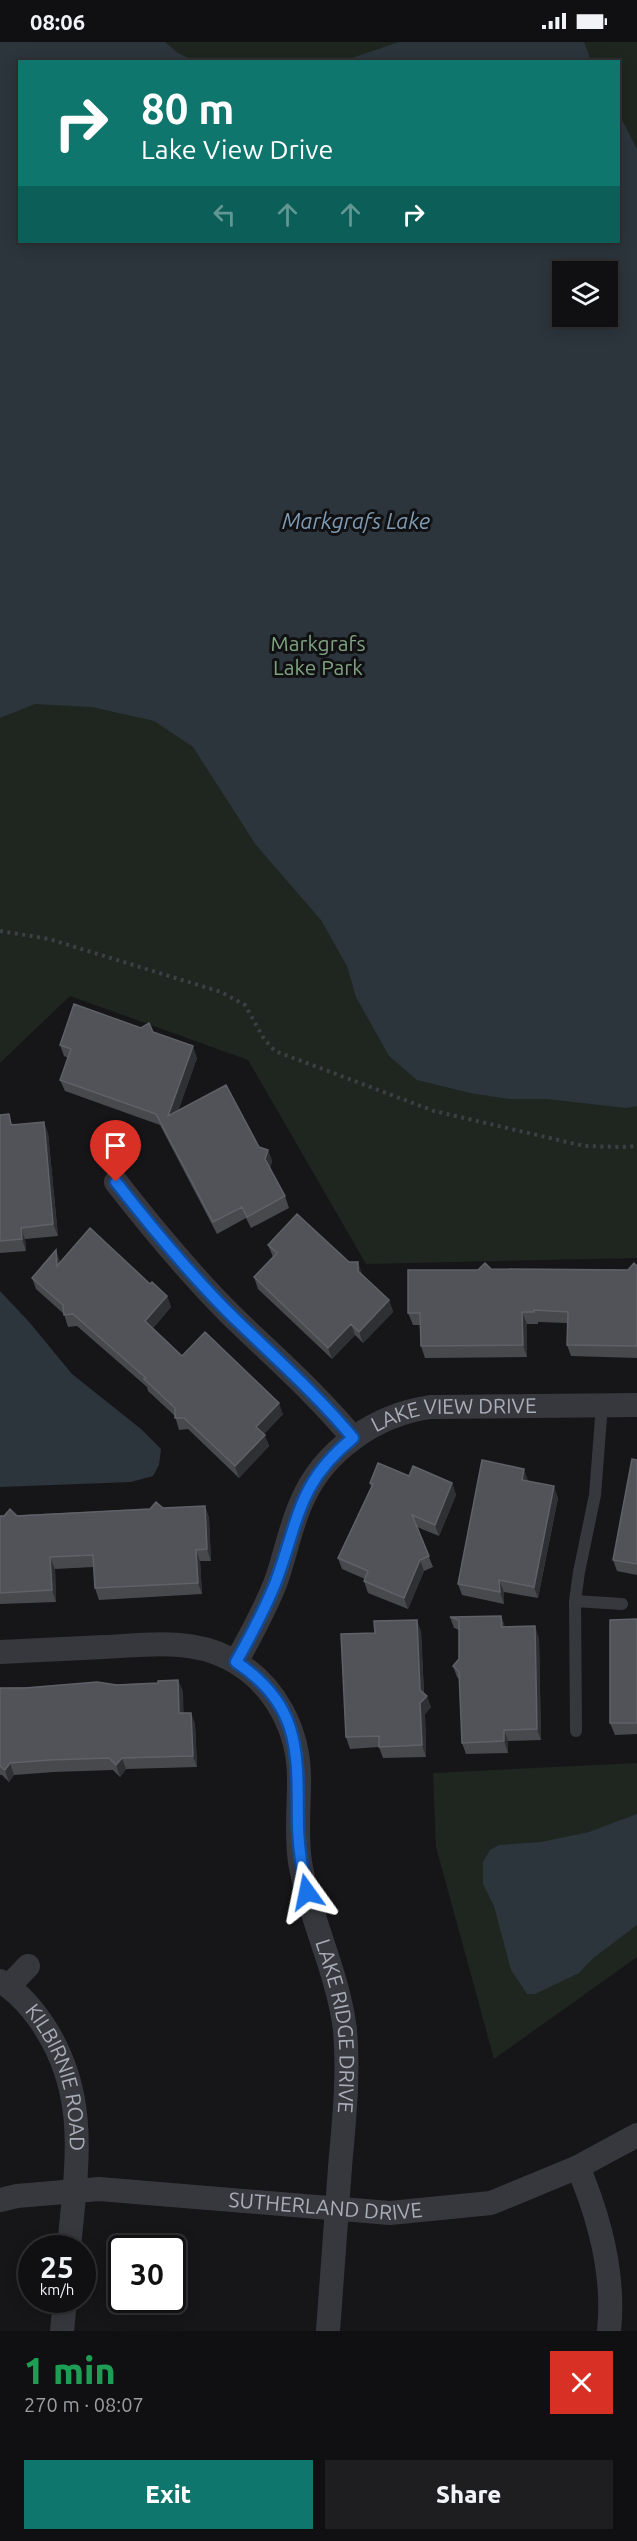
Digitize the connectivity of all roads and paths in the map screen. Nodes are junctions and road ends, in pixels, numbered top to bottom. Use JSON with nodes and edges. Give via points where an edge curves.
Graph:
{"nodes":[{"id":1,"x":0,"y":931,"type":"edge"},
{"id":2,"x":637,"y":1146,"type":"edge"},
{"id":3,"x":116,"y":1182,"type":"dead end"},
{"id":4,"x":602,"y":1405,"type":"junction"},
{"id":5,"x":637,"y":1405,"type":"edge"},
{"id":6,"x":353,"y":1438,"type":"junction"},
{"id":7,"x":575,"y":1600,"type":"junction"},
{"id":8,"x":622,"y":1604,"type":"dead end"},
{"id":9,"x":0,"y":1652,"type":"edge"},
{"id":10,"x":236,"y":1662,"type":"junction"},
{"id":11,"x":576,"y":1731,"type":"dead end"},
{"id":12,"x":28,"y":1966,"type":"dead end"},
{"id":13,"x":4,"y":1984,"type":"edge"},
{"id":14,"x":637,"y":2135,"type":"edge"},
{"id":15,"x":578,"y":2168,"type":"junction"},
{"id":16,"x":74,"y":2189,"type":"junction"},
{"id":17,"x":0,"y":2200,"type":"edge"},
{"id":18,"x":337,"y":2210,"type":"junction"},
{"id":19,"x":70,"y":2235,"type":"edge"},
{"id":20,"x":64,"y":2313,"type":"edge"},
{"id":21,"x":62,"y":2331,"type":"edge"},
{"id":22,"x":328,"y":2331,"type":"edge"},
{"id":23,"x":609,"y":2331,"type":"edge"}],
"edges":[{"from":1,"to":2,"type":"path","via":[[49,939],[221,992],[245,1005],[275,1051],[434,1111],[584,1146]]},
{"from":3,"to":6,"type":"street","via":[[206,1290],[299,1378]]},
{"from":4,"to":5,"type":"street","name":"LAKE VIEW DRIVE"},
{"from":4,"to":6,"type":"street","name":"LAKE VIEW DRIVE","via":[[421,1408],[381,1422]]},
{"from":4,"to":7,"type":"lane","via":[[595,1495]]},
{"from":6,"to":10,"type":"street","name":"LAKE VIEW DRIVE","via":[[322,1468],[303,1499],[274,1584]]},
{"from":7,"to":8,"type":"lane"},
{"from":7,"to":11,"type":"lane"},
{"from":9,"to":10,"type":"street","name":"LAKE RIDGE DRIVE","via":[[177,1644],[205,1649]]},
{"from":10,"to":18,"type":"street","name":"LAKE RIDGE DRIVE","via":[[279,1705],[297,1752],[300,1859],[338,1988],[345,2031],[346,2101]]},
{"from":12,"to":13,"type":"street"},
{"from":13,"to":16,"type":"street","name":"KILBIRNIE ROAD","via":[[35,2013],[65,2068],[77,2123]]},
{"from":14,"to":15,"type":"street","name":"SUTHERLAND DRIVE"},
{"from":15,"to":18,"type":"street","name":"SUTHERLAND DRIVE","via":[[491,2203],[390,2213]]},
{"from":15,"to":23,"type":"street","via":[[604,2247],[610,2280]]},
{"from":16,"to":17,"type":"street","name":"SUTHERLAND DRIVE"},
{"from":16,"to":18,"type":"street","name":"SUTHERLAND DRIVE"},
{"from":16,"to":19,"type":"street","name":"KILBIRNIE ROAD"},
{"from":18,"to":22,"type":"street","name":"LAKE RIDGE DRIVE"},
{"from":20,"to":21,"type":"street"}]}
